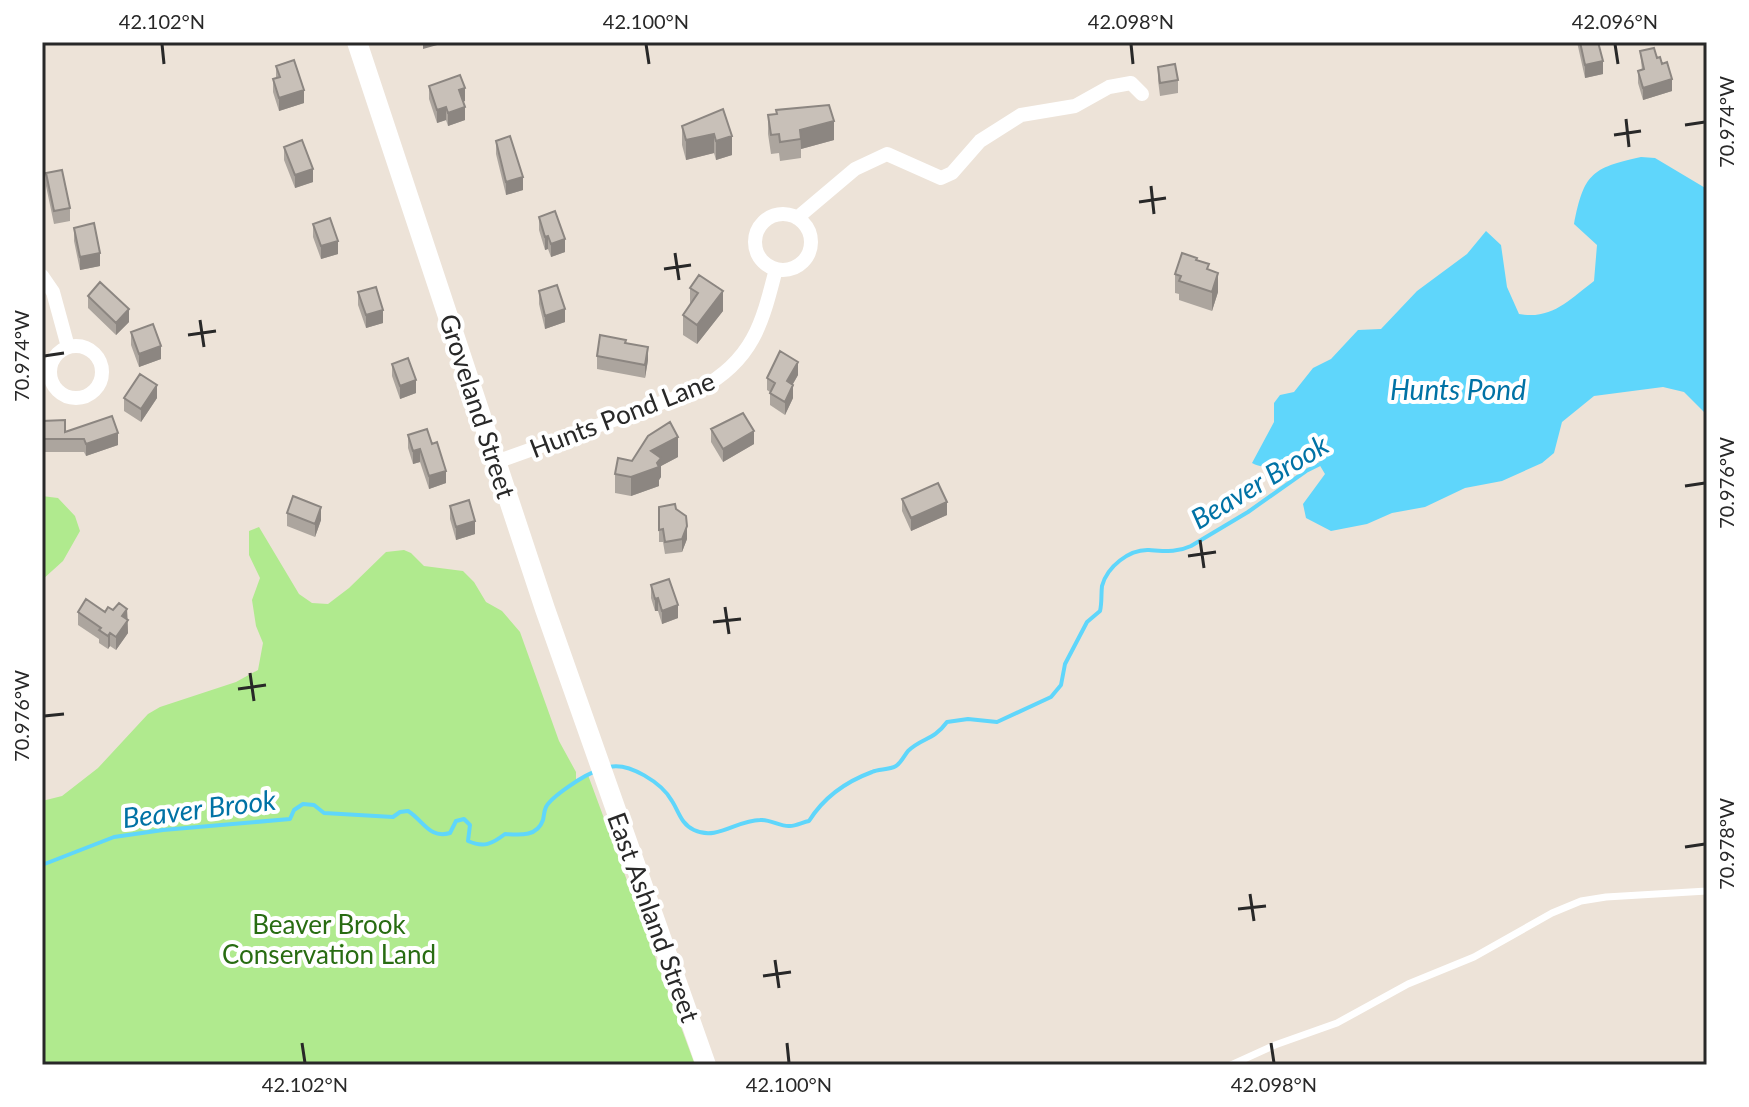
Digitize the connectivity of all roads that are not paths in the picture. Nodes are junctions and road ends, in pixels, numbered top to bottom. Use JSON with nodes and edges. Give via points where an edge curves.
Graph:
{"nodes":[{"id":1,"x":357,"y":42,"type":"edge"},
{"id":2,"x":1142,"y":94,"type":"dead end"},
{"id":3,"x":797,"y":218,"type":"junction"},
{"id":4,"x":776,"y":269,"type":"junction"},
{"id":5,"x":42,"y":276,"type":"edge"},
{"id":6,"x":68,"y":347,"type":"dead end"},
{"id":7,"x":496,"y":462,"type":"junction"},
{"id":8,"x":601,"y":768,"type":"joint"},
{"id":9,"x":1707,"y":891,"type":"edge"},
{"id":10,"x":706,"y":1065,"type":"edge"},
{"id":11,"x":1231,"y":1065,"type":"edge"}],
"edges":[{"from":1,"to":7,"type":"main road","name":"Groveland Street"},
{"from":2,"to":3,"type":"street","via":[[1131,83],[1109,87],[1075,106],[1021,115],[980,141],[941,178],[887,154],[855,169]]},
{"from":3,"to":4,"type":"street","via":[[809,231],[810,249],[801,263]]},
{"from":3,"to":4,"type":"street","via":[[771,216],[758,228],[757,254]]},
{"from":4,"to":7,"type":"street","name":"Hunts Pond Lane","via":[[763,317],[726,375]]},
{"from":5,"to":6,"type":"street","via":[[53,292]]},
{"from":7,"to":8,"type":"main road","name":"Groveland Street"},
{"from":8,"to":10,"type":"main road","name":"East Ashland Street"},
{"from":9,"to":11,"type":"lane","via":[[1581,901],[1337,1023]]}]}
